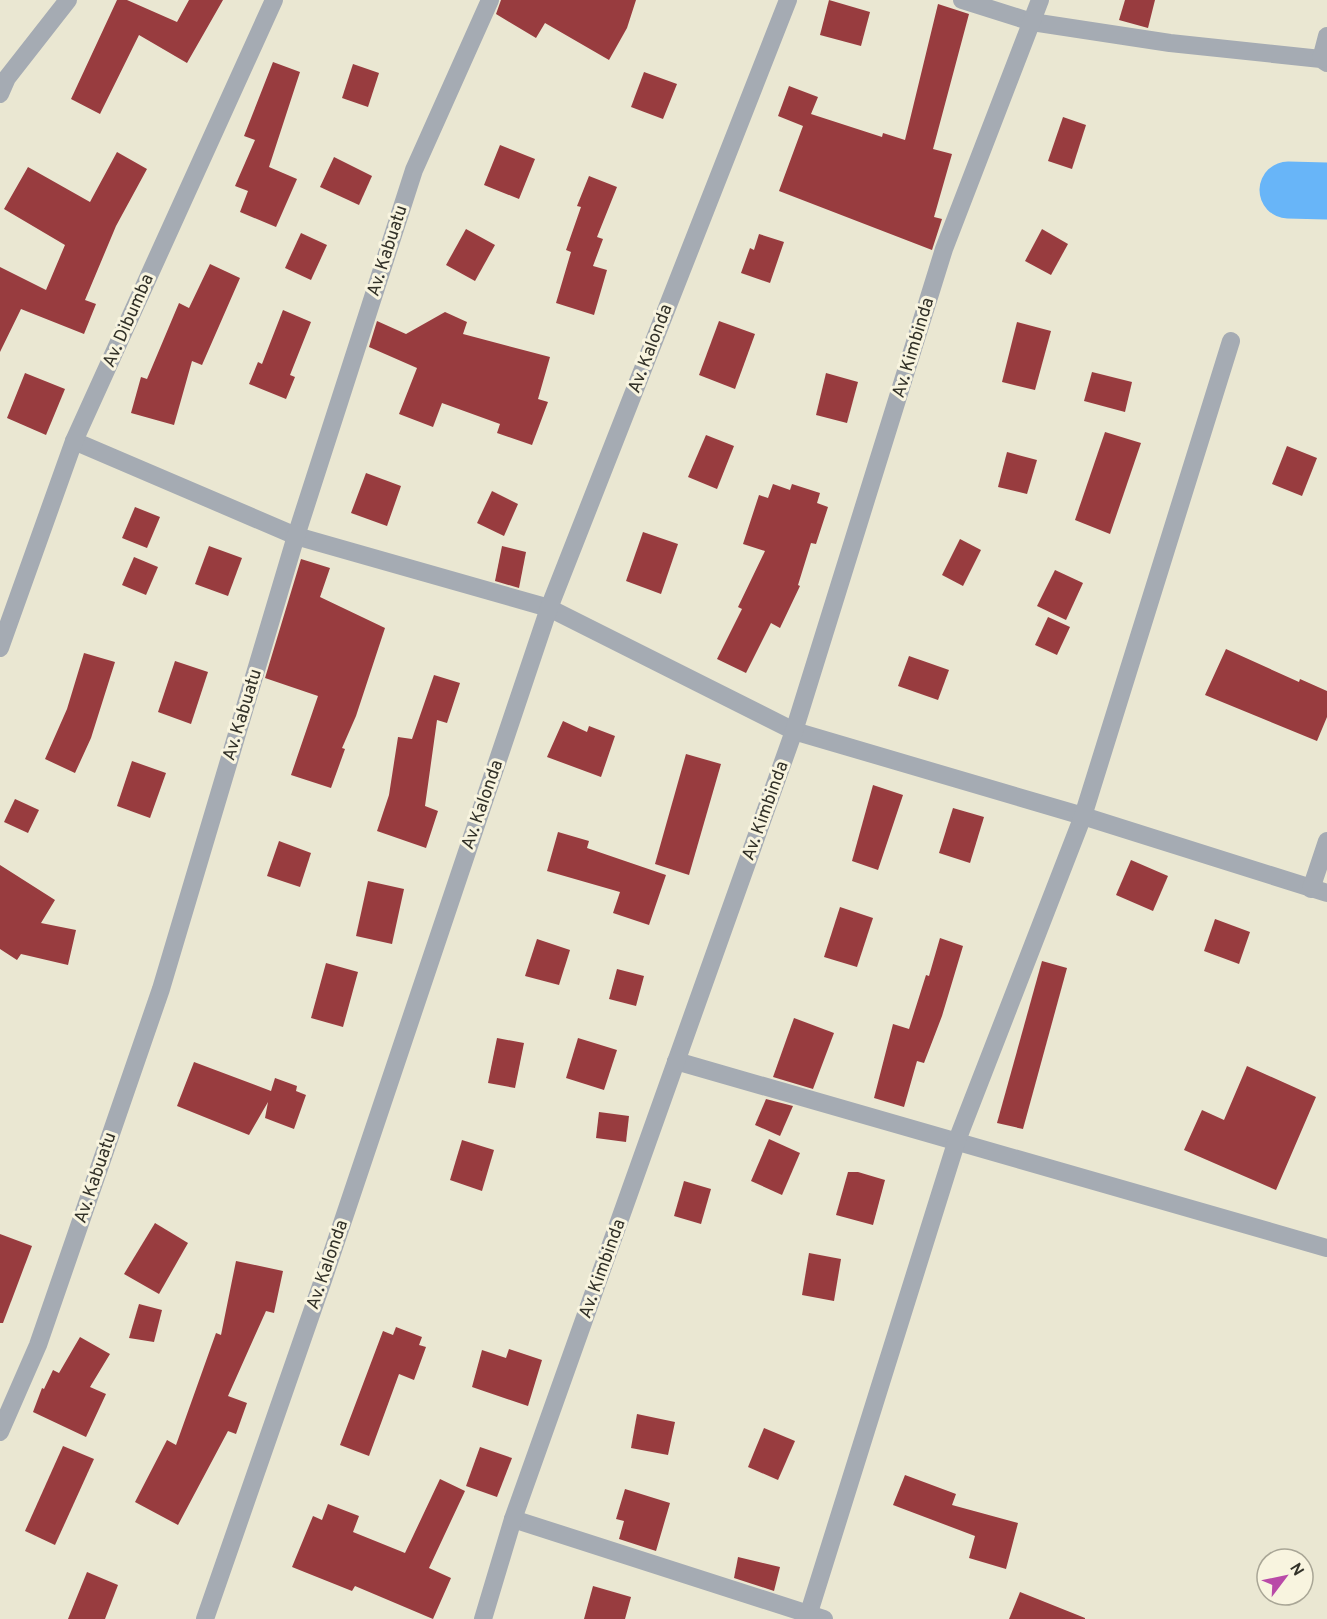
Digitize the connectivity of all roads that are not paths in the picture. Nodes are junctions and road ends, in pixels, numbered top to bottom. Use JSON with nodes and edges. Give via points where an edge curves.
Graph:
{"nodes":[{"id":1,"x":68,"y":0,"type":"edge"},
{"id":2,"x":274,"y":0,"type":"edge"},
{"id":3,"x":490,"y":0,"type":"edge"},
{"id":4,"x":788,"y":0,"type":"edge"},
{"id":5,"x":962,"y":0,"type":"edge"},
{"id":6,"x":1040,"y":0,"type":"edge"},
{"id":7,"x":1032,"y":22,"type":"junction"},
{"id":8,"x":1327,"y":36,"type":"edge"},
{"id":9,"x":1324,"y":61,"type":"edge"},
{"id":10,"x":0,"y":94,"type":"edge"},
{"id":11,"x":1231,"y":341,"type":"dead end"},
{"id":12,"x":74,"y":441,"type":"junction"},
{"id":13,"x":296,"y":536,"type":"junction"},
{"id":14,"x":549,"y":608,"type":"junction"},
{"id":15,"x":0,"y":648,"type":"edge"},
{"id":16,"x":794,"y":730,"type":"junction"},
{"id":17,"x":1083,"y":816,"type":"junction"},
{"id":18,"x":1327,"y":841,"type":"edge"},
{"id":19,"x":1319,"y":891,"type":"edge"},
{"id":20,"x":676,"y":1061,"type":"junction"},
{"id":21,"x":957,"y":1143,"type":"junction"},
{"id":22,"x":1327,"y":1248,"type":"edge"},
{"id":23,"x":0,"y":1432,"type":"edge"},
{"id":24,"x":513,"y":1519,"type":"junction"},
{"id":25,"x":813,"y":1617,"type":"edge"},
{"id":26,"x":205,"y":1619,"type":"edge"},
{"id":27,"x":483,"y":1619,"type":"edge"}],
"edges":[{"from":1,"to":10,"type":"street","via":[[7,78]]},
{"from":2,"to":12,"type":"street","name":"Av. Dibumba"},
{"from":3,"to":13,"type":"street","name":"Av. Kabuatu","via":[[414,170]]},
{"from":4,"to":14,"type":"street","name":"Av. Kalonda"},
{"from":5,"to":7,"type":"street"},
{"from":6,"to":7,"type":"street","name":"Av. Kimbinda"},
{"from":7,"to":9,"type":"street","via":[[1170,44]]},
{"from":7,"to":16,"type":"street","name":"Av. Kimbinda","via":[[945,249]]},
{"from":8,"to":9,"type":"street"},
{"from":11,"to":17,"type":"street"},
{"from":12,"to":13,"type":"street"},
{"from":12,"to":15,"type":"street","name":"Av. Dibumba"},
{"from":13,"to":14,"type":"street"},
{"from":13,"to":23,"type":"street","name":"Av. Kabuatu","via":[[161,989],[38,1345]]},
{"from":14,"to":16,"type":"street"},
{"from":14,"to":26,"type":"street","name":"Av. Kalonda"},
{"from":16,"to":17,"type":"street"},
{"from":16,"to":20,"type":"street","name":"Av. Kimbinda"},
{"from":17,"to":19,"type":"street"},
{"from":17,"to":21,"type":"street"},
{"from":18,"to":19,"type":"street"},
{"from":20,"to":21,"type":"street"},
{"from":20,"to":24,"type":"street","name":"Av. Kimbinda"},
{"from":21,"to":22,"type":"street"},
{"from":21,"to":25,"type":"street"},
{"from":24,"to":25,"type":"street"},
{"from":24,"to":27,"type":"street","name":"Av. Kimbinda"}]}
